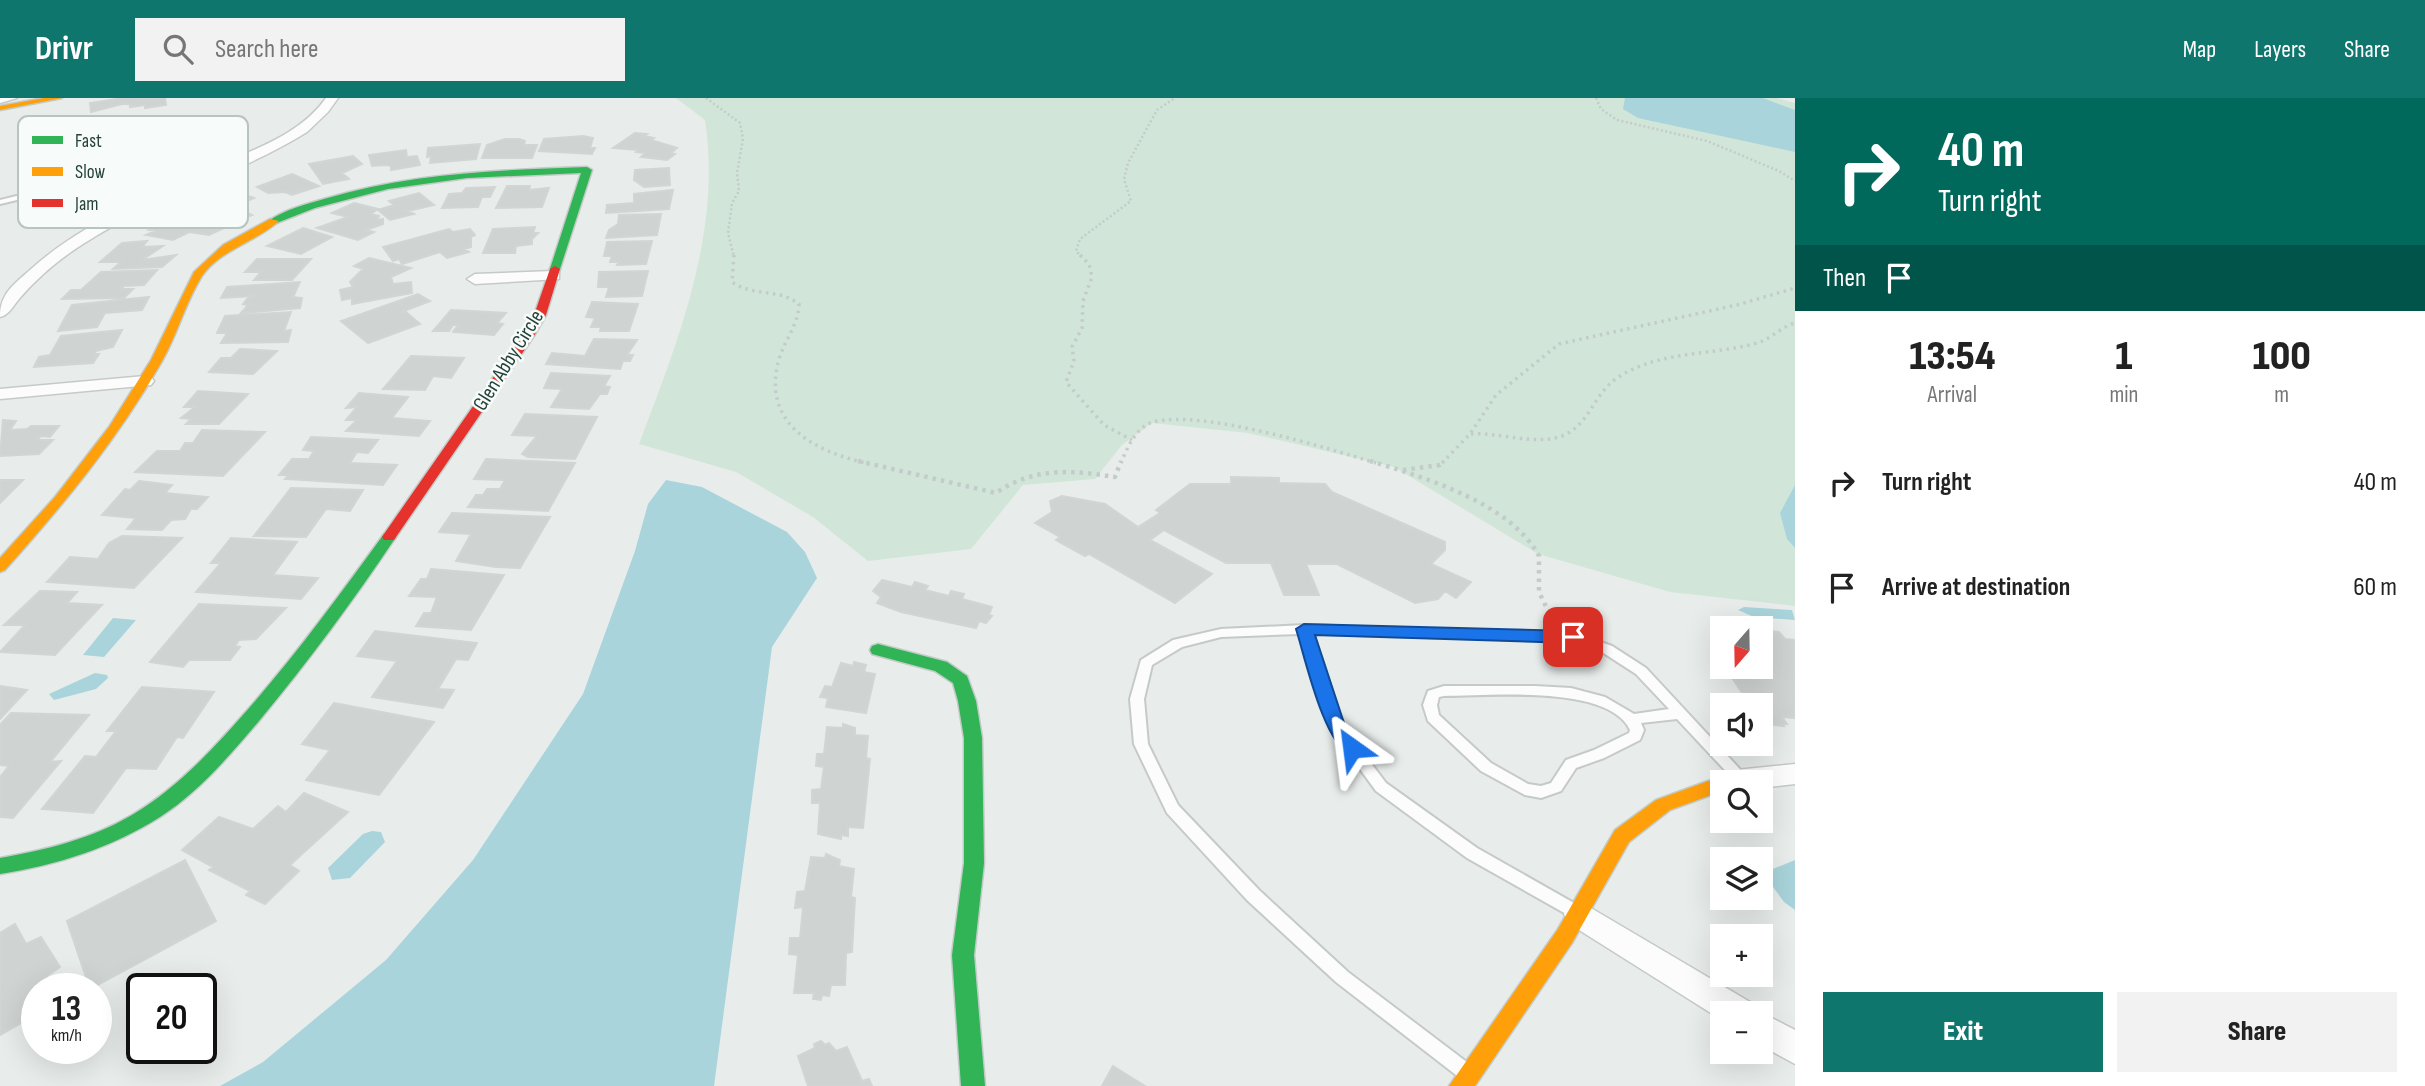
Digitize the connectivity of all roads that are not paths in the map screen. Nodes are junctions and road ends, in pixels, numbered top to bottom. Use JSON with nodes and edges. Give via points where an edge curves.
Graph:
{"nodes":[{"id":1,"x":11,"y":98,"type":"edge"},
{"id":2,"x":56,"y":98,"type":"edge"},
{"id":3,"x":332,"y":98,"type":"edge"},
{"id":4,"x":0,"y":100,"type":"edge"},
{"id":5,"x":0,"y":108,"type":"edge"},
{"id":6,"x":248,"y":157,"type":"edge"},
{"id":7,"x":18,"y":198,"type":"edge"},
{"id":8,"x":0,"y":202,"type":"edge"},
{"id":9,"x":102,"y":228,"type":"edge"},
{"id":10,"x":553,"y":276,"type":"junction"},
{"id":11,"x":475,"y":279,"type":"dead end"},
{"id":12,"x":0,"y":312,"type":"edge"},
{"id":13,"x":145,"y":382,"type":"junction"},
{"id":14,"x":0,"y":394,"type":"edge"},
{"id":15,"x":0,"y":567,"type":"edge"},
{"id":16,"x":1304,"y":629,"type":"junction"},
{"id":17,"x":878,"y":650,"type":"dead end"},
{"id":18,"x":1681,"y":713,"type":"junction"},
{"id":19,"x":1632,"y":719,"type":"junction"},
{"id":20,"x":1722,"y":770,"type":"edge"},
{"id":21,"x":1795,"y":774,"type":"edge"},
{"id":22,"x":1773,"y":776,"type":"edge"},
{"id":23,"x":1710,"y":786,"type":"edge"},
{"id":24,"x":0,"y":866,"type":"edge"},
{"id":25,"x":1579,"y":914,"type":"junction"},
{"id":26,"x":1720,"y":1001,"type":"edge"},
{"id":27,"x":1773,"y":1035,"type":"edge"},
{"id":28,"x":1795,"y":1048,"type":"edge"},
{"id":29,"x":1465,"y":1080,"type":"edge"},
{"id":30,"x":973,"y":1086,"type":"edge"}],
"edges":[{"from":1,"to":4,"type":"street"},
{"from":2,"to":5,"type":"street"},
{"from":3,"to":6,"type":"street","via":[[314,120]]},
{"from":7,"to":8,"type":"lane"},
{"from":9,"to":12,"type":"street","via":[[27,280]]},
{"from":10,"to":11,"type":"street"},
{"from":10,"to":13,"type":"street","name":"Glen Abby Circle","via":[[587,170],[452,175],[347,194],[273,220],[211,260],[190,286]]},
{"from":10,"to":24,"type":"street","name":"Glen Abby Circle","via":[[528,336],[322,633],[194,781],[115,834],[71,852]]},
{"from":13,"to":14,"type":"street"},
{"from":13,"to":15,"type":"street","name":"Glen Abby Circle","via":[[87,466]]},
{"from":16,"to":18,"type":"lane","via":[[1564,637],[1618,656],[1641,671]]},
{"from":16,"to":25,"type":"lane","via":[[1337,728],[1381,787],[1472,853]]},
{"from":16,"to":29,"type":"lane","via":[[1221,633],[1178,643],[1146,663],[1137,699],[1141,744],[1171,809],[1253,895]]},
{"from":17,"to":30,"type":"street","via":[[941,666],[961,680],[967,701],[973,738],[974,863],[963,955]]},
{"from":18,"to":19,"type":"lane"},
{"from":18,"to":20,"type":"lane"},
{"from":19,"to":19,"type":"lane","via":[[1591,696],[1566,694],[1444,691],[1433,694],[1430,705],[1433,717],[1486,767],[1525,789],[1541,792],[1556,787],[1571,764],[1635,736]]},
{"from":21,"to":22,"type":"street"},
{"from":23,"to":25,"type":"street","via":[[1661,805],[1631,827],[1612,851]]},
{"from":25,"to":26,"type":"street"},
{"from":25,"to":29,"type":"street"},
{"from":27,"to":28,"type":"street"}]}
